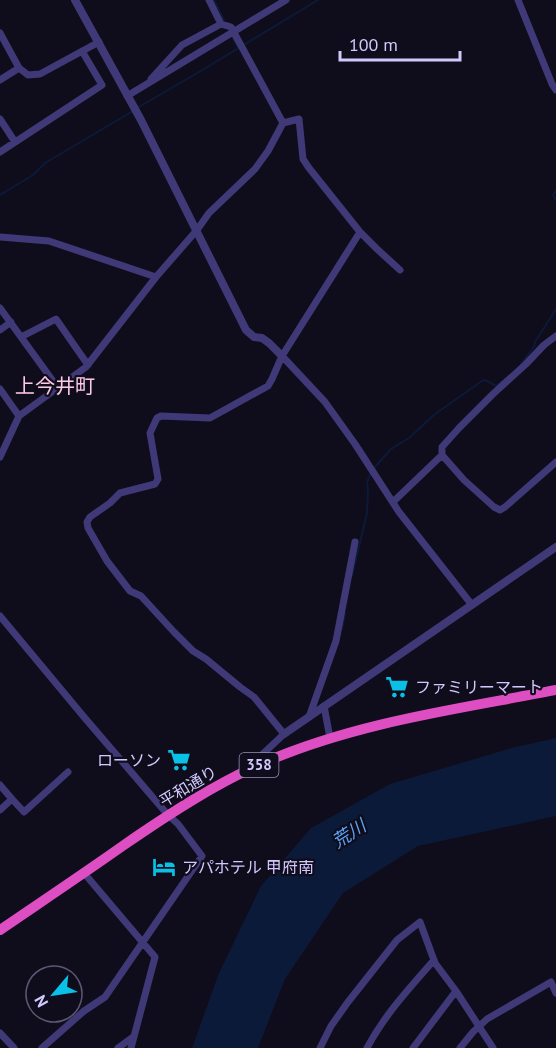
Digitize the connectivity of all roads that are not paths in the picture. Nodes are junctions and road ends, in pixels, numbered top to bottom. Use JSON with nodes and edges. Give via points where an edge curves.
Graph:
{"nodes":[{"id":1,"x":75,"y":0,"type":"edge"},
{"id":2,"x":209,"y":0,"type":"edge"},
{"id":3,"x":286,"y":0,"type":"edge"},
{"id":4,"x":518,"y":0,"type":"edge"},
{"id":5,"x":221,"y":24,"type":"junction"},
{"id":6,"x":0,"y":33,"type":"edge"},
{"id":7,"x":235,"y":35,"type":"junction"},
{"id":8,"x":99,"y":42,"type":"junction"},
{"id":9,"x":82,"y":51,"type":"junction"},
{"id":10,"x":19,"y":68,"type":"junction"},
{"id":11,"x":0,"y":80,"type":"edge"},
{"id":12,"x":145,"y":85,"type":"junction"},
{"id":13,"x":556,"y":90,"type":"edge"},
{"id":14,"x":129,"y":100,"type":"junction"},
{"id":15,"x":0,"y":119,"type":"edge"},
{"id":16,"x":283,"y":123,"type":"junction"},
{"id":17,"x":15,"y":142,"type":"junction"},
{"id":18,"x":0,"y":152,"type":"edge"},
{"id":19,"x":197,"y":230,"type":"junction"},
{"id":20,"x":360,"y":232,"type":"junction"},
{"id":21,"x":0,"y":237,"type":"edge"},
{"id":22,"x":400,"y":270,"type":"dead end"},
{"id":23,"x":156,"y":277,"type":"junction"},
{"id":24,"x":0,"y":308,"type":"edge"},
{"id":25,"x":10,"y":322,"type":"junction"},
{"id":26,"x":0,"y":330,"type":"edge"},
{"id":27,"x":556,"y":336,"type":"edge"},
{"id":28,"x":21,"y":337,"type":"junction"},
{"id":29,"x":282,"y":356,"type":"junction"},
{"id":30,"x":88,"y":365,"type":"junction"},
{"id":31,"x":58,"y":388,"type":"junction"},
{"id":32,"x":0,"y":389,"type":"edge"},
{"id":33,"x":19,"y":416,"type":"junction"},
{"id":34,"x":442,"y":455,"type":"junction"},
{"id":35,"x":0,"y":457,"type":"edge"},
{"id":36,"x":556,"y":462,"type":"edge"},
{"id":37,"x":393,"y":502,"type":"junction"},
{"id":38,"x":355,"y":542,"type":"dead end"},
{"id":39,"x":556,"y":547,"type":"edge"},
{"id":40,"x":472,"y":605,"type":"junction"},
{"id":41,"x":0,"y":616,"type":"edge"},
{"id":42,"x":556,"y":690,"type":"edge"},
{"id":43,"x":324,"y":706,"type":"junction"},
{"id":44,"x":309,"y":717,"type":"junction"},
{"id":45,"x":284,"y":735,"type":"junction"},
{"id":46,"x":330,"y":738,"type":"junction"},
{"id":47,"x":245,"y":771,"type":"junction"},
{"id":48,"x":68,"y":772,"type":"dead end"},
{"id":49,"x":0,"y":785,"type":"edge"},
{"id":50,"x":12,"y":799,"type":"junction"},
{"id":51,"x":0,"y":810,"type":"edge"},
{"id":52,"x":168,"y":815,"type":"junction"},
{"id":53,"x":84,"y":873,"type":"junction"},
{"id":54,"x":0,"y":930,"type":"edge"},
{"id":55,"x":142,"y":943,"type":"junction"},
{"id":56,"x":434,"y":960,"type":"junction"},
{"id":57,"x":456,"y":991,"type":"junction"},
{"id":58,"x":556,"y":993,"type":"edge"},
{"id":59,"x":480,"y":1026,"type":"junction"},
{"id":60,"x":0,"y":1033,"type":"edge"},
{"id":61,"x":133,"y":1037,"type":"junction"},
{"id":62,"x":50,"y":1045,"type":"edge"},
{"id":63,"x":14,"y":1048,"type":"edge"},
{"id":64,"x":42,"y":1048,"type":"edge"},
{"id":65,"x":118,"y":1048,"type":"edge"},
{"id":66,"x":131,"y":1048,"type":"edge"},
{"id":67,"x":320,"y":1048,"type":"edge"},
{"id":68,"x":367,"y":1048,"type":"edge"},
{"id":69,"x":413,"y":1048,"type":"edge"},
{"id":70,"x":460,"y":1048,"type":"edge"},
{"id":71,"x":493,"y":1048,"type":"edge"}],
"edges":[{"from":1,"to":8,"type":"street"},
{"from":2,"to":5,"type":"street"},
{"from":3,"to":7,"type":"street"},
{"from":4,"to":13,"type":"street"},
{"from":5,"to":7,"type":"street","via":[[231,27]]},
{"from":5,"to":12,"type":"street","via":[[182,45]]},
{"from":6,"to":10,"type":"street"},
{"from":7,"to":12,"type":"street"},
{"from":7,"to":16,"type":"street"},
{"from":8,"to":9,"type":"street"},
{"from":8,"to":14,"type":"street"},
{"from":9,"to":10,"type":"street","via":[[40,74],[28,75]]},
{"from":9,"to":17,"type":"street","via":[[102,85]]},
{"from":10,"to":11,"type":"street"},
{"from":12,"to":14,"type":"street"},
{"from":14,"to":19,"type":"street"},
{"from":15,"to":17,"type":"street"},
{"from":16,"to":19,"type":"street","via":[[255,169],[209,213]]},
{"from":16,"to":20,"type":"street","via":[[299,119],[303,159]]},
{"from":17,"to":18,"type":"street"},
{"from":19,"to":23,"type":"street"},
{"from":19,"to":29,"type":"street","via":[[246,330]]},
{"from":20,"to":22,"type":"street"},
{"from":20,"to":29,"type":"street"},
{"from":21,"to":23,"type":"street","via":[[49,241]]},
{"from":23,"to":30,"type":"street"},
{"from":24,"to":25,"type":"street"},
{"from":25,"to":26,"type":"street"},
{"from":25,"to":28,"type":"street"},
{"from":27,"to":34,"type":"street","via":[[459,428],[442,447]]},
{"from":28,"to":30,"type":"street","via":[[56,318]]},
{"from":28,"to":31,"type":"street"},
{"from":29,"to":37,"type":"street","via":[[325,402]]},
{"from":29,"to":45,"type":"street","via":[[268,386],[210,418],[157,418],[150,433],[158,479],[155,484],[120,493],[87,522],[107,561],[130,591],[141,596],[193,651],[254,697]]},
{"from":30,"to":31,"type":"street"},
{"from":31,"to":33,"type":"street"},
{"from":32,"to":33,"type":"street"},
{"from":33,"to":35,"type":"street"},
{"from":34,"to":36,"type":"street","via":[[464,480],[500,510]]},
{"from":34,"to":37,"type":"street"},
{"from":37,"to":40,"type":"street"},
{"from":38,"to":44,"type":"street","via":[[336,641]]},
{"from":39,"to":40,"type":"street"},
{"from":40,"to":43,"type":"street"},
{"from":41,"to":52,"type":"street"},
{"from":42,"to":46,"type":"highway","name":"平和通り","number":"358","via":[[391,721]]},
{"from":43,"to":44,"type":"street"},
{"from":43,"to":46,"type":"street"},
{"from":44,"to":45,"type":"street"},
{"from":45,"to":47,"type":"street"},
{"from":46,"to":47,"type":"highway","name":"平和通り","number":"358"},
{"from":47,"to":52,"type":"highway","name":"平和通り","number":"358"},
{"from":48,"to":50,"type":"street","via":[[24,812]]},
{"from":49,"to":50,"type":"street"},
{"from":50,"to":51,"type":"street"},
{"from":52,"to":53,"type":"highway","name":"平和通り","number":"358"},
{"from":52,"to":55,"type":"street","via":[[202,856]]},
{"from":53,"to":54,"type":"highway","name":"平和通り","number":"358"},
{"from":53,"to":55,"type":"street"},
{"from":55,"to":61,"type":"street","via":[[155,957]]},
{"from":55,"to":62,"type":"street","via":[[105,997],[84,1011]]},
{"from":56,"to":57,"type":"street"},
{"from":56,"to":67,"type":"street","via":[[420,922],[397,940],[376,966]]},
{"from":56,"to":68,"type":"street","via":[[380,1025]]},
{"from":57,"to":59,"type":"street"},
{"from":57,"to":69,"type":"street"},
{"from":58,"to":59,"type":"street","via":[[551,982]]},
{"from":59,"to":70,"type":"street"},
{"from":59,"to":71,"type":"street"},
{"from":60,"to":63,"type":"street"},
{"from":61,"to":65,"type":"street"},
{"from":61,"to":66,"type":"street"},
{"from":62,"to":64,"type":"street"}]}
